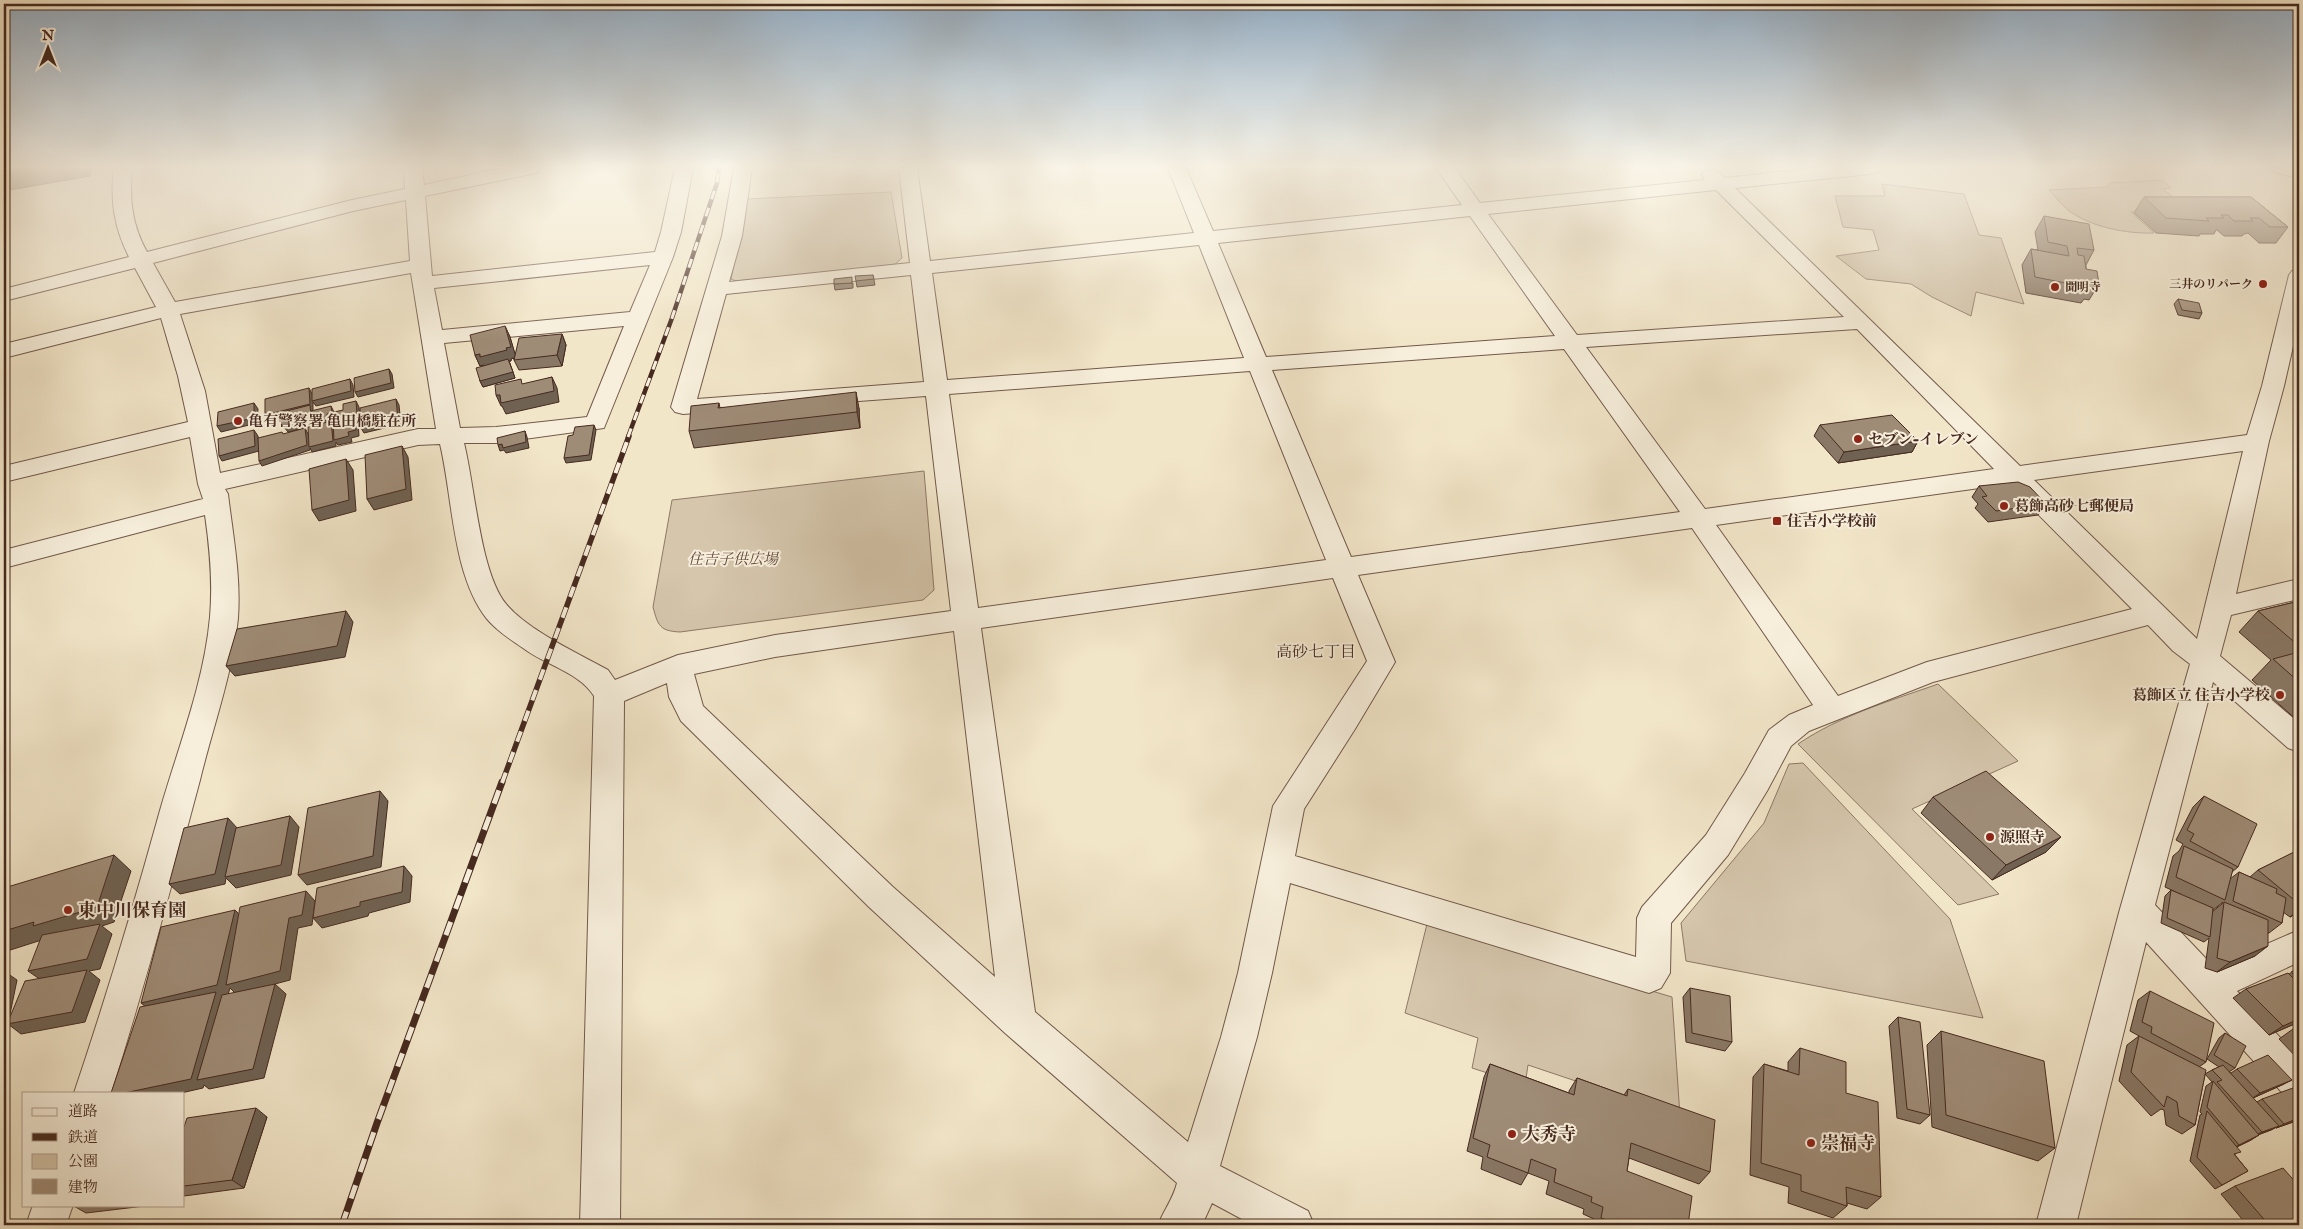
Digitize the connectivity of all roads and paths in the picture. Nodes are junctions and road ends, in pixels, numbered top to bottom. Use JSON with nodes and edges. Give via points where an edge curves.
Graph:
{"nodes":[{"id":1,"x":124,"y":225,"type":"edge"},
{"id":2,"x":258,"y":225,"type":"edge"},
{"id":3,"x":417,"y":225,"type":"edge"},
{"id":4,"x":672,"y":225,"type":"edge"},
{"id":5,"x":734,"y":225,"type":"edge"},
{"id":6,"x":916,"y":225,"type":"edge"},
{"id":7,"x":1201,"y":225,"type":"edge"},
{"id":8,"x":1317,"y":225,"type":"edge"},
{"id":9,"x":1486,"y":225,"type":"edge"},
{"id":10,"x":1763,"y":225,"type":"edge"},
{"id":11,"x":1206,"y":237,"type":"junction"},
{"id":12,"x":663,"y":257,"type":"junction"},
{"id":13,"x":140,"y":260,"type":"junction"},
{"id":14,"x":922,"y":268,"type":"junction"},
{"id":15,"x":422,"y":274,"type":"junction"},
{"id":16,"x":2298,"y":288,"type":"edge"},
{"id":17,"x":718,"y":289,"type":"junction"},
{"id":18,"x":4,"y":295,"type":"edge"},
{"id":19,"x":168,"y":310,"type":"junction"},
{"id":20,"x":638,"y":318,"type":"junction"},
{"id":21,"x":1862,"y":322,"type":"junction"},
{"id":22,"x":432,"y":338,"type":"junction"},
{"id":23,"x":1570,"y":342,"type":"junction"},
{"id":24,"x":4,"y":350,"type":"edge"},
{"id":25,"x":1259,"y":364,"type":"junction"},
{"id":26,"x":937,"y":388,"type":"junction"},
{"id":27,"x":200,"y":427,"type":"junction"},
{"id":28,"x":448,"y":435,"type":"junction"},
{"id":29,"x":2257,"y":441,"type":"junction"},
{"id":30,"x":4,"y":474,"type":"edge"},
{"id":31,"x":2014,"y":475,"type":"junction"},
{"id":32,"x":214,"y":494,"type":"junction"},
{"id":33,"x":1698,"y":518,"type":"junction"},
{"id":34,"x":4,"y":559,"type":"edge"},
{"id":35,"x":1343,"y":567,"type":"junction"},
{"id":36,"x":2299,"y":589,"type":"edge"},
{"id":37,"x":2219,"y":608,"type":"junction"},
{"id":38,"x":2153,"y":614,"type":"junction"},
{"id":39,"x":966,"y":619,"type":"junction"},
{"id":40,"x":2205,"y":660,"type":"junction"},
{"id":41,"x":678,"y":666,"type":"junction"},
{"id":42,"x":608,"y":695,"type":"junction"},
{"id":43,"x":1831,"y":709,"type":"junction"},
{"id":44,"x":2299,"y":740,"type":"edge"},
{"id":45,"x":1277,"y":865,"type":"junction"},
{"id":46,"x":2137,"y":909,"type":"junction"},
{"id":47,"x":2299,"y":945,"type":"edge"},
{"id":48,"x":2209,"y":987,"type":"junction"},
{"id":49,"x":1018,"y":1021,"type":"junction"},
{"id":50,"x":2299,"y":1084,"type":"edge"},
{"id":51,"x":92,"y":1092,"type":"edge"},
{"id":52,"x":1199,"y":1176,"type":"junction"},
{"id":53,"x":53,"y":1206,"type":"edge"},
{"id":54,"x":46,"y":1225,"type":"edge"},
{"id":55,"x":600,"y":1225,"type":"edge"},
{"id":56,"x":1178,"y":1225,"type":"edge"},
{"id":57,"x":1294,"y":1225,"type":"edge"},
{"id":58,"x":2056,"y":1225,"type":"edge"}],
"edges":[{"from":1,"to":13,"type":"street"},
{"from":2,"to":13,"type":"street"},
{"from":3,"to":15,"type":"street"},
{"from":4,"to":12,"type":"street"},
{"from":5,"to":17,"type":"street"},
{"from":6,"to":14,"type":"street"},
{"from":7,"to":11,"type":"street"},
{"from":8,"to":11,"type":"street"},
{"from":9,"to":23,"type":"street"},
{"from":10,"to":21,"type":"street"},
{"from":11,"to":14,"type":"street"},
{"from":11,"to":25,"type":"street"},
{"from":12,"to":15,"type":"street"},
{"from":12,"to":20,"type":"street"},
{"from":13,"to":18,"type":"street"},
{"from":13,"to":19,"type":"street"},
{"from":14,"to":17,"type":"street"},
{"from":14,"to":26,"type":"street"},
{"from":15,"to":19,"type":"street"},
{"from":15,"to":22,"type":"street"},
{"from":16,"to":29,"type":"street"},
{"from":17,"to":26,"type":"street","via":[[683,407]]},
{"from":19,"to":24,"type":"street"},
{"from":19,"to":27,"type":"street","via":[[186,363]]},
{"from":20,"to":22,"type":"street"},
{"from":20,"to":28,"type":"street","via":[[596,423],[496,435]]},
{"from":21,"to":23,"type":"street"},
{"from":21,"to":31,"type":"street"},
{"from":22,"to":28,"type":"street"},
{"from":23,"to":25,"type":"street"},
{"from":23,"to":33,"type":"street"},
{"from":25,"to":26,"type":"street"},
{"from":25,"to":35,"type":"street"},
{"from":26,"to":39,"type":"street"},
{"from":27,"to":30,"type":"street"},
{"from":27,"to":32,"type":"street"},
{"from":28,"to":32,"type":"street","via":[[418,437]]},
{"from":28,"to":42,"type":"street","via":[[457,464],[475,566],[486,596],[498,613],[534,642],[598,678]]},
{"from":29,"to":31,"type":"street"},
{"from":29,"to":37,"type":"street"},
{"from":31,"to":33,"type":"street"},
{"from":31,"to":38,"type":"street"},
{"from":32,"to":34,"type":"street"},
{"from":32,"to":51,"type":"street","via":[[226,598],[220,646],[113,1032]]},
{"from":33,"to":35,"type":"street"},
{"from":33,"to":43,"type":"street"},
{"from":35,"to":39,"type":"street"},
{"from":35,"to":45,"type":"street","via":[[1381,662],[1289,806]]},
{"from":36,"to":37,"type":"street"},
{"from":37,"to":40,"type":"street"},
{"from":38,"to":40,"type":"street","via":[[2182,644]]},
{"from":38,"to":43,"type":"street","via":[[1927,672]]},
{"from":39,"to":41,"type":"street","via":[[775,646]]},
{"from":39,"to":49,"type":"street"},
{"from":40,"to":44,"type":"street"},
{"from":40,"to":46,"type":"street"},
{"from":41,"to":42,"type":"street"},
{"from":41,"to":49,"type":"street","via":[[691,713],[881,897]]},
{"from":42,"to":55,"type":"street"},
{"from":43,"to":45,"type":"street","via":[[1798,724],[1780,738],[1717,844],[1654,918],[1653,973],[1649,977]]},
{"from":45,"to":52,"type":"street","via":[[1255,973]]},
{"from":46,"to":48,"type":"street"},
{"from":46,"to":58,"type":"street"},
{"from":47,"to":48,"type":"street"},
{"from":48,"to":50,"type":"street"},
{"from":49,"to":52,"type":"street"},
{"from":52,"to":56,"type":"street","via":[[1191,1207]]},
{"from":52,"to":57,"type":"street"},
{"from":53,"to":54,"type":"street"}]}
